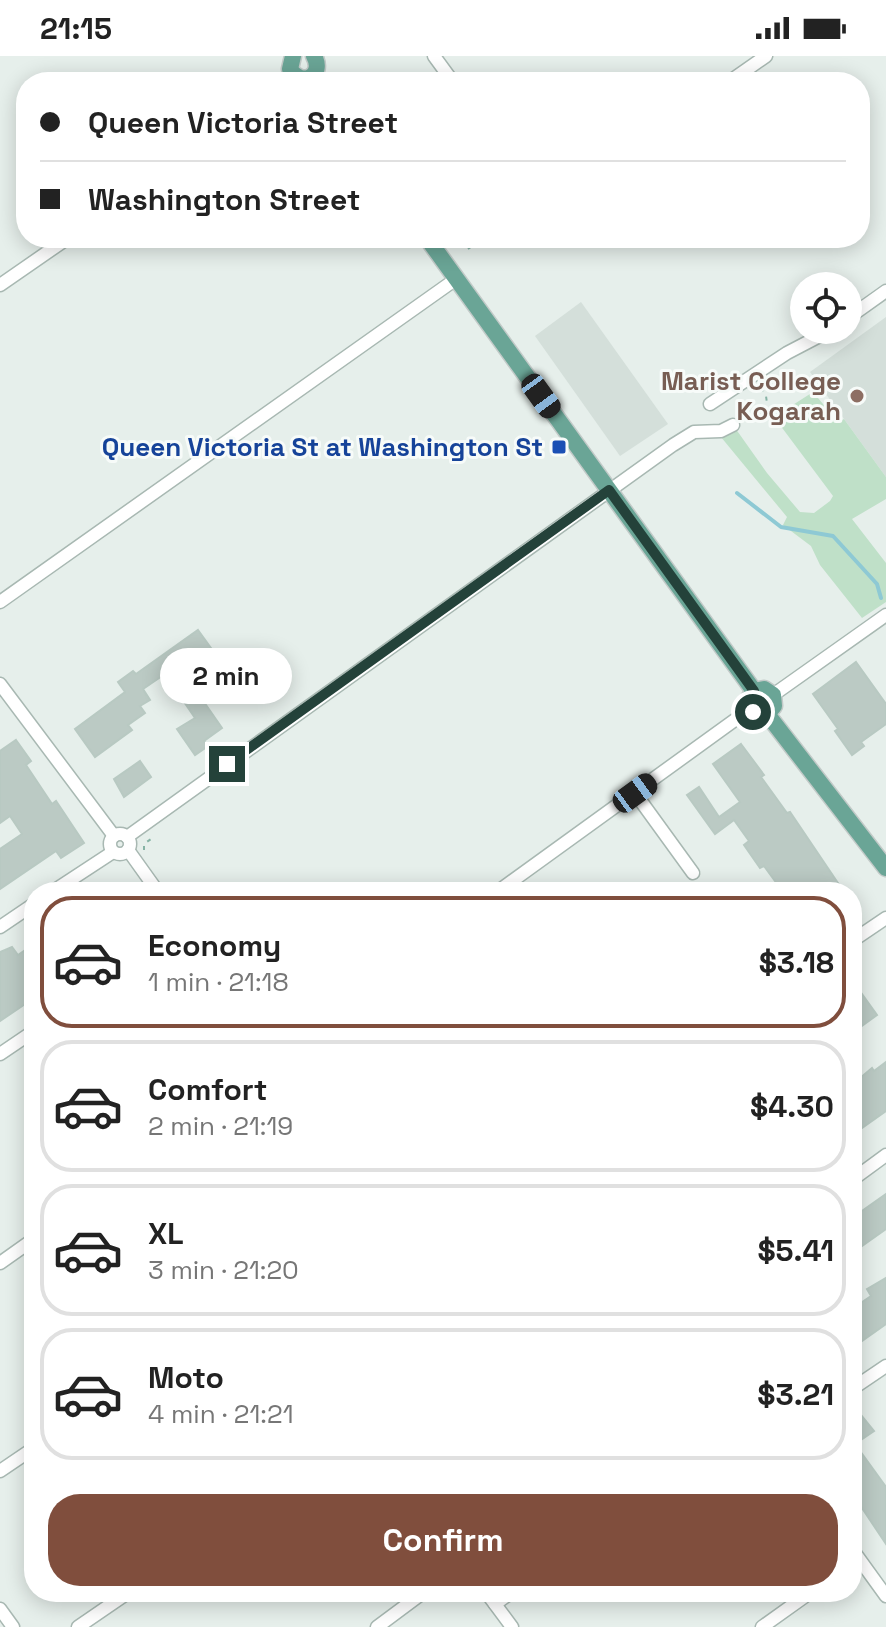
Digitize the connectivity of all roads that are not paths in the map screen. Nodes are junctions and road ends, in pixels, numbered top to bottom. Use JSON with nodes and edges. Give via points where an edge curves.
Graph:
{"nodes":[{"id":1,"x":766,"y":56,"type":"edge"},
{"id":2,"x":743,"y":72,"type":"edge"},
{"id":3,"x":54,"y":248,"type":"edge"},
{"id":4,"x":434,"y":248,"type":"edge"},
{"id":5,"x":456,"y":279,"type":"junction"},
{"id":6,"x":0,"y":285,"type":"edge"},
{"id":7,"x":886,"y":291,"type":"edge"},
{"id":8,"x":862,"y":308,"type":"edge"},
{"id":9,"x":804,"y":344,"type":"edge"},
{"id":10,"x":710,"y":404,"type":"dead end"},
{"id":11,"x":733,"y":425,"type":"road end"},
{"id":12,"x":609,"y":490,"type":"junction"},
{"id":13,"x":0,"y":602,"type":"edge"},
{"id":14,"x":886,"y":615,"type":"edge"},
{"id":15,"x":0,"y":684,"type":"edge"},
{"id":16,"x":754,"y":691,"type":"junction"},
{"id":17,"x":773,"y":695,"type":"junction"},
{"id":18,"x":750,"y":709,"type":"junction"},
{"id":19,"x":767,"y":714,"type":"junction"},
{"id":20,"x":635,"y":793,"type":"junction"},
{"id":21,"x":123,"y":841,"type":"junction"},
{"id":22,"x":886,"y":868,"type":"edge"},
{"id":23,"x":693,"y":873,"type":"dead end"},
{"id":24,"x":67,"y":882,"type":"edge"},
{"id":25,"x":151,"y":882,"type":"edge"},
{"id":26,"x":511,"y":882,"type":"edge"},
{"id":27,"x":24,"y":911,"type":"edge"},
{"id":28,"x":886,"y":918,"type":"edge"},
{"id":29,"x":0,"y":927,"type":"edge"},
{"id":30,"x":862,"y":934,"type":"edge"},
{"id":31,"x":24,"y":1038,"type":"edge"},
{"id":32,"x":0,"y":1054,"type":"edge"},
{"id":33,"x":886,"y":1155,"type":"edge"},
{"id":34,"x":862,"y":1173,"type":"edge"},
{"id":35,"x":24,"y":1246,"type":"edge"},
{"id":36,"x":2,"y":1262,"type":"edge"},
{"id":37,"x":886,"y":1366,"type":"edge"},
{"id":38,"x":862,"y":1382,"type":"edge"},
{"id":39,"x":24,"y":1455,"type":"edge"},
{"id":40,"x":0,"y":1471,"type":"edge"},
{"id":41,"x":862,"y":1567,"type":"edge"},
{"id":42,"x":886,"y":1596,"type":"edge"},
{"id":43,"x":114,"y":1602,"type":"edge"},
{"id":44,"x":411,"y":1602,"type":"edge"},
{"id":45,"x":498,"y":1602,"type":"edge"},
{"id":46,"x":797,"y":1602,"type":"edge"},
{"id":47,"x":495,"y":1604,"type":"joint"},
{"id":48,"x":0,"y":1609,"type":"edge"},
{"id":49,"x":13,"y":1627,"type":"edge"},
{"id":50,"x":78,"y":1627,"type":"edge"},
{"id":51,"x":377,"y":1627,"type":"edge"},
{"id":52,"x":512,"y":1627,"type":"edge"},
{"id":53,"x":762,"y":1627,"type":"edge"}],
"edges":[{"from":1,"to":2,"type":"street"},
{"from":3,"to":6,"type":"street"},
{"from":4,"to":5,"type":"main road"},
{"from":5,"to":12,"type":"main road"},
{"from":5,"to":13,"type":"street"},
{"from":7,"to":8,"type":"street"},
{"from":9,"to":10,"type":"street"},
{"from":11,"to":12,"type":"street","via":[[692,433]]},
{"from":12,"to":16,"type":"main road"},
{"from":12,"to":21,"type":"street"},
{"from":14,"to":17,"type":"street"},
{"from":15,"to":21,"type":"street"},
{"from":16,"to":17,"type":"main road","via":[[764,689]]},
{"from":16,"to":18,"type":"main road"},
{"from":17,"to":19,"type":"main road","via":[[775,705]]},
{"from":18,"to":19,"type":"main road"},
{"from":18,"to":20,"type":"street"},
{"from":19,"to":22,"type":"main road"},
{"from":20,"to":23,"type":"street"},
{"from":20,"to":26,"type":"street"},
{"from":21,"to":24,"type":"street","via":[[109,845],[113,852]]},
{"from":21,"to":25,"type":"street"},
{"from":27,"to":29,"type":"street"},
{"from":28,"to":30,"type":"street"},
{"from":31,"to":32,"type":"street"},
{"from":33,"to":34,"type":"street"},
{"from":35,"to":36,"type":"street"},
{"from":37,"to":38,"type":"street"},
{"from":39,"to":40,"type":"street"},
{"from":41,"to":42,"type":"street"},
{"from":43,"to":50,"type":"street"},
{"from":44,"to":51,"type":"street"},
{"from":45,"to":47,"type":"street"},
{"from":46,"to":53,"type":"street"},
{"from":47,"to":52,"type":"street"},
{"from":48,"to":49,"type":"street"}]}
